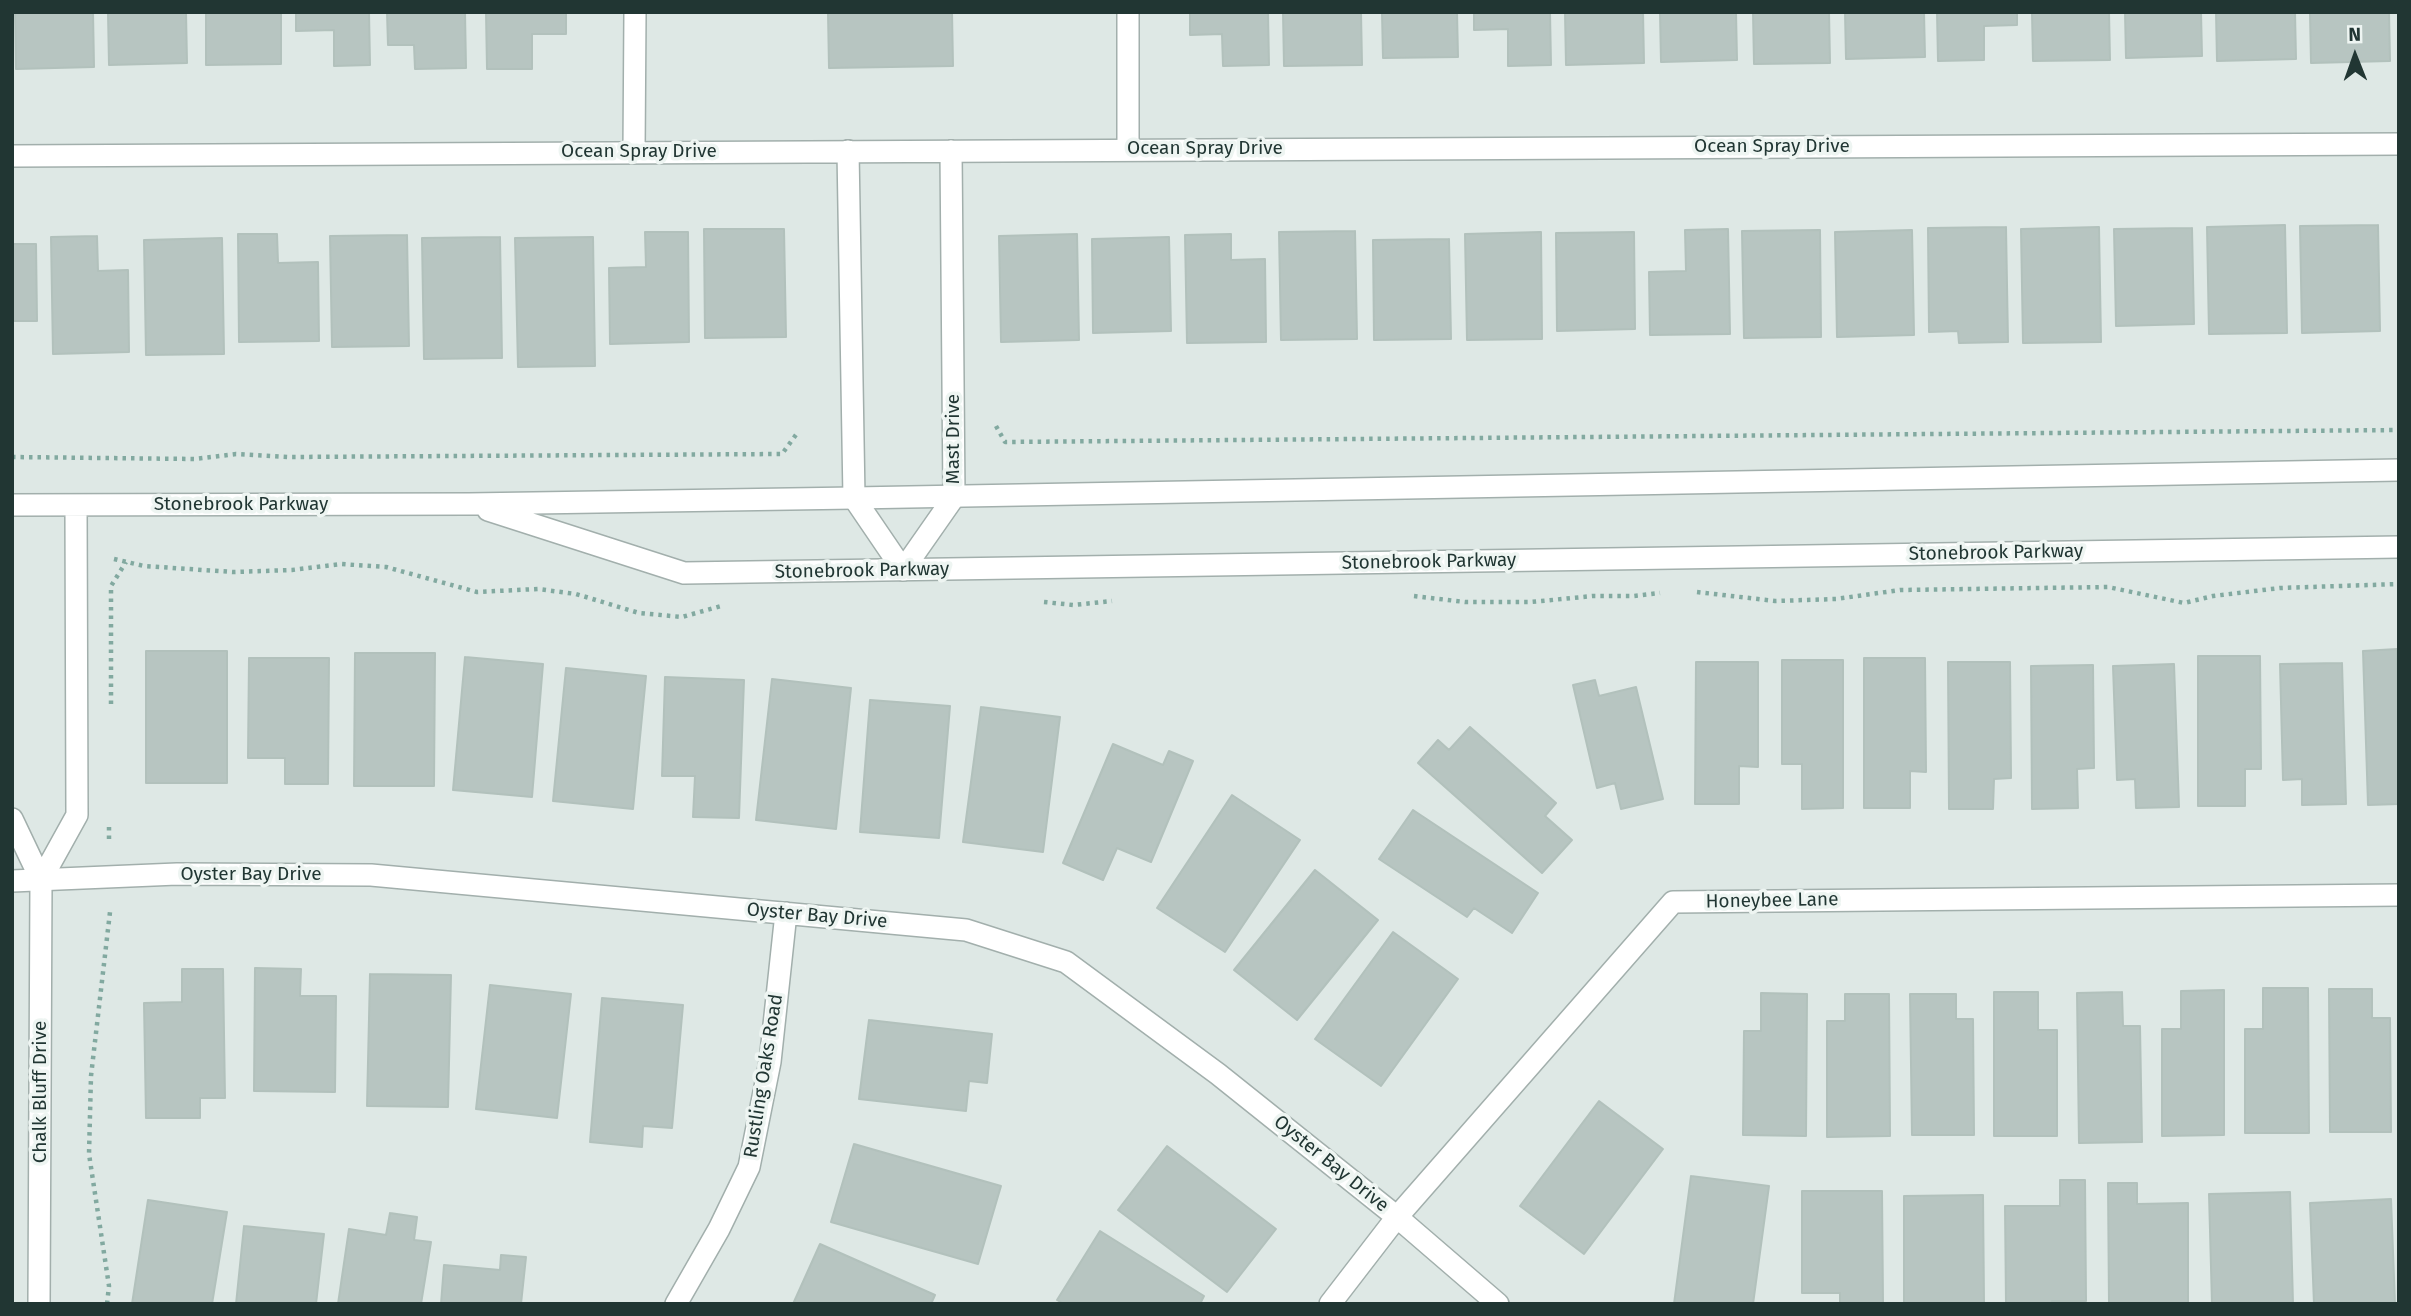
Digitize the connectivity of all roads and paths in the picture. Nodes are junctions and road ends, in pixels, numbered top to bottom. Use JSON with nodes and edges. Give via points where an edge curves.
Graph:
{"nodes":[{"id":1,"x":635,"y":12,"type":"edge"},
{"id":2,"x":1128,"y":12,"type":"edge"},
{"id":3,"x":2399,"y":144,"type":"edge"},
{"id":4,"x":1128,"y":149,"type":"junction"},
{"id":5,"x":951,"y":150,"type":"junction"},
{"id":6,"x":848,"y":151,"type":"junction"},
{"id":7,"x":634,"y":152,"type":"junction"},
{"id":8,"x":12,"y":156,"type":"edge"},
{"id":9,"x":996,"y":426,"type":"dead end"},
{"id":10,"x":2399,"y":430,"type":"edge"},
{"id":11,"x":798,"y":432,"type":"dead end"},
{"id":12,"x":12,"y":457,"type":"edge"},
{"id":13,"x":2399,"y":470,"type":"edge"},
{"id":14,"x":954,"y":497,"type":"junction"},
{"id":15,"x":854,"y":498,"type":"junction"},
{"id":16,"x":469,"y":504,"type":"junction"},
{"id":17,"x":12,"y":505,"type":"edge"},
{"id":18,"x":76,"y":505,"type":"junction"},
{"id":19,"x":2399,"y":547,"type":"edge"},
{"id":20,"x":126,"y":562,"type":"dead end"},
{"id":21,"x":903,"y":570,"type":"junction"},
{"id":22,"x":111,"y":709,"type":"dead end"},
{"id":23,"x":109,"y":813,"type":"dead end"},
{"id":24,"x":12,"y":819,"type":"edge"},
{"id":25,"x":109,"y":839,"type":"dead end"},
{"id":26,"x":41,"y":880,"type":"junction"},
{"id":27,"x":12,"y":881,"type":"edge"},
{"id":28,"x":2399,"y":894,"type":"edge"},
{"id":29,"x":110,"y":912,"type":"dead end"},
{"id":30,"x":786,"y":914,"type":"junction"},
{"id":31,"x":1397,"y":1217,"type":"junction"},
{"id":32,"x":39,"y":1304,"type":"edge"},
{"id":33,"x":107,"y":1304,"type":"edge"},
{"id":34,"x":676,"y":1304,"type":"edge"},
{"id":35,"x":1330,"y":1304,"type":"edge"},
{"id":36,"x":1499,"y":1304,"type":"edge"}],
"edges":[{"from":1,"to":7,"type":"street"},
{"from":2,"to":4,"type":"street"},
{"from":3,"to":4,"type":"street","name":"Ocean Spray Drive"},
{"from":4,"to":5,"type":"street","name":"Ocean Spray Drive"},
{"from":5,"to":6,"type":"street","name":"Ocean Spray Drive"},
{"from":5,"to":14,"type":"street","name":"Mast Drive"},
{"from":6,"to":7,"type":"street","name":"Ocean Spray Drive"},
{"from":6,"to":15,"type":"street"},
{"from":7,"to":8,"type":"street","name":"Ocean Spray Drive"},
{"from":9,"to":10,"type":"path","via":[[1005,442]]},
{"from":11,"to":12,"type":"path","via":[[782,454]]},
{"from":13,"to":14,"type":"street","name":"Stonebrook Parkway"},
{"from":14,"to":15,"type":"street","name":"Stonebrook Parkway"},
{"from":14,"to":21,"type":"street","name":"Mast Drive"},
{"from":15,"to":16,"type":"street","name":"Stonebrook Parkway"},
{"from":15,"to":21,"type":"street"},
{"from":16,"to":18,"type":"street","name":"Stonebrook Parkway"},
{"from":16,"to":21,"type":"street","name":"Stonebrook Parkway","via":[[684,573]]},
{"from":17,"to":18,"type":"street","name":"Stonebrook Parkway"},
{"from":18,"to":26,"type":"street","name":"Chalk Bluff Drive","via":[[76,815]]},
{"from":19,"to":21,"type":"street","name":"Stonebrook Parkway"},
{"from":20,"to":22,"type":"path","via":[[111,586]]},
{"from":23,"to":25,"type":"path"},
{"from":24,"to":26,"type":"street","name":"Chalk Bluff Drive"},
{"from":26,"to":27,"type":"street","name":"Oyster Bay Drive"},
{"from":26,"to":30,"type":"street","name":"Oyster Bay Drive","via":[[177,874],[370,875]]},
{"from":26,"to":32,"type":"street","name":"Chalk Bluff Drive"},
{"from":28,"to":31,"type":"street","name":"Honeybee Lane","via":[[1673,902]]},
{"from":29,"to":33,"type":"path","via":[[91,1076],[89,1153],[109,1286]]},
{"from":30,"to":31,"type":"street","name":"Oyster Bay Drive","via":[[966,930],[1066,962],[1218,1074]]},
{"from":30,"to":34,"type":"street","name":"Rustling Oaks Road","via":[[770,1062],[749,1167]]},
{"from":31,"to":35,"type":"street","name":"Honeybee Lane"},
{"from":31,"to":36,"type":"street","name":"Oyster Bay Drive"}]}
